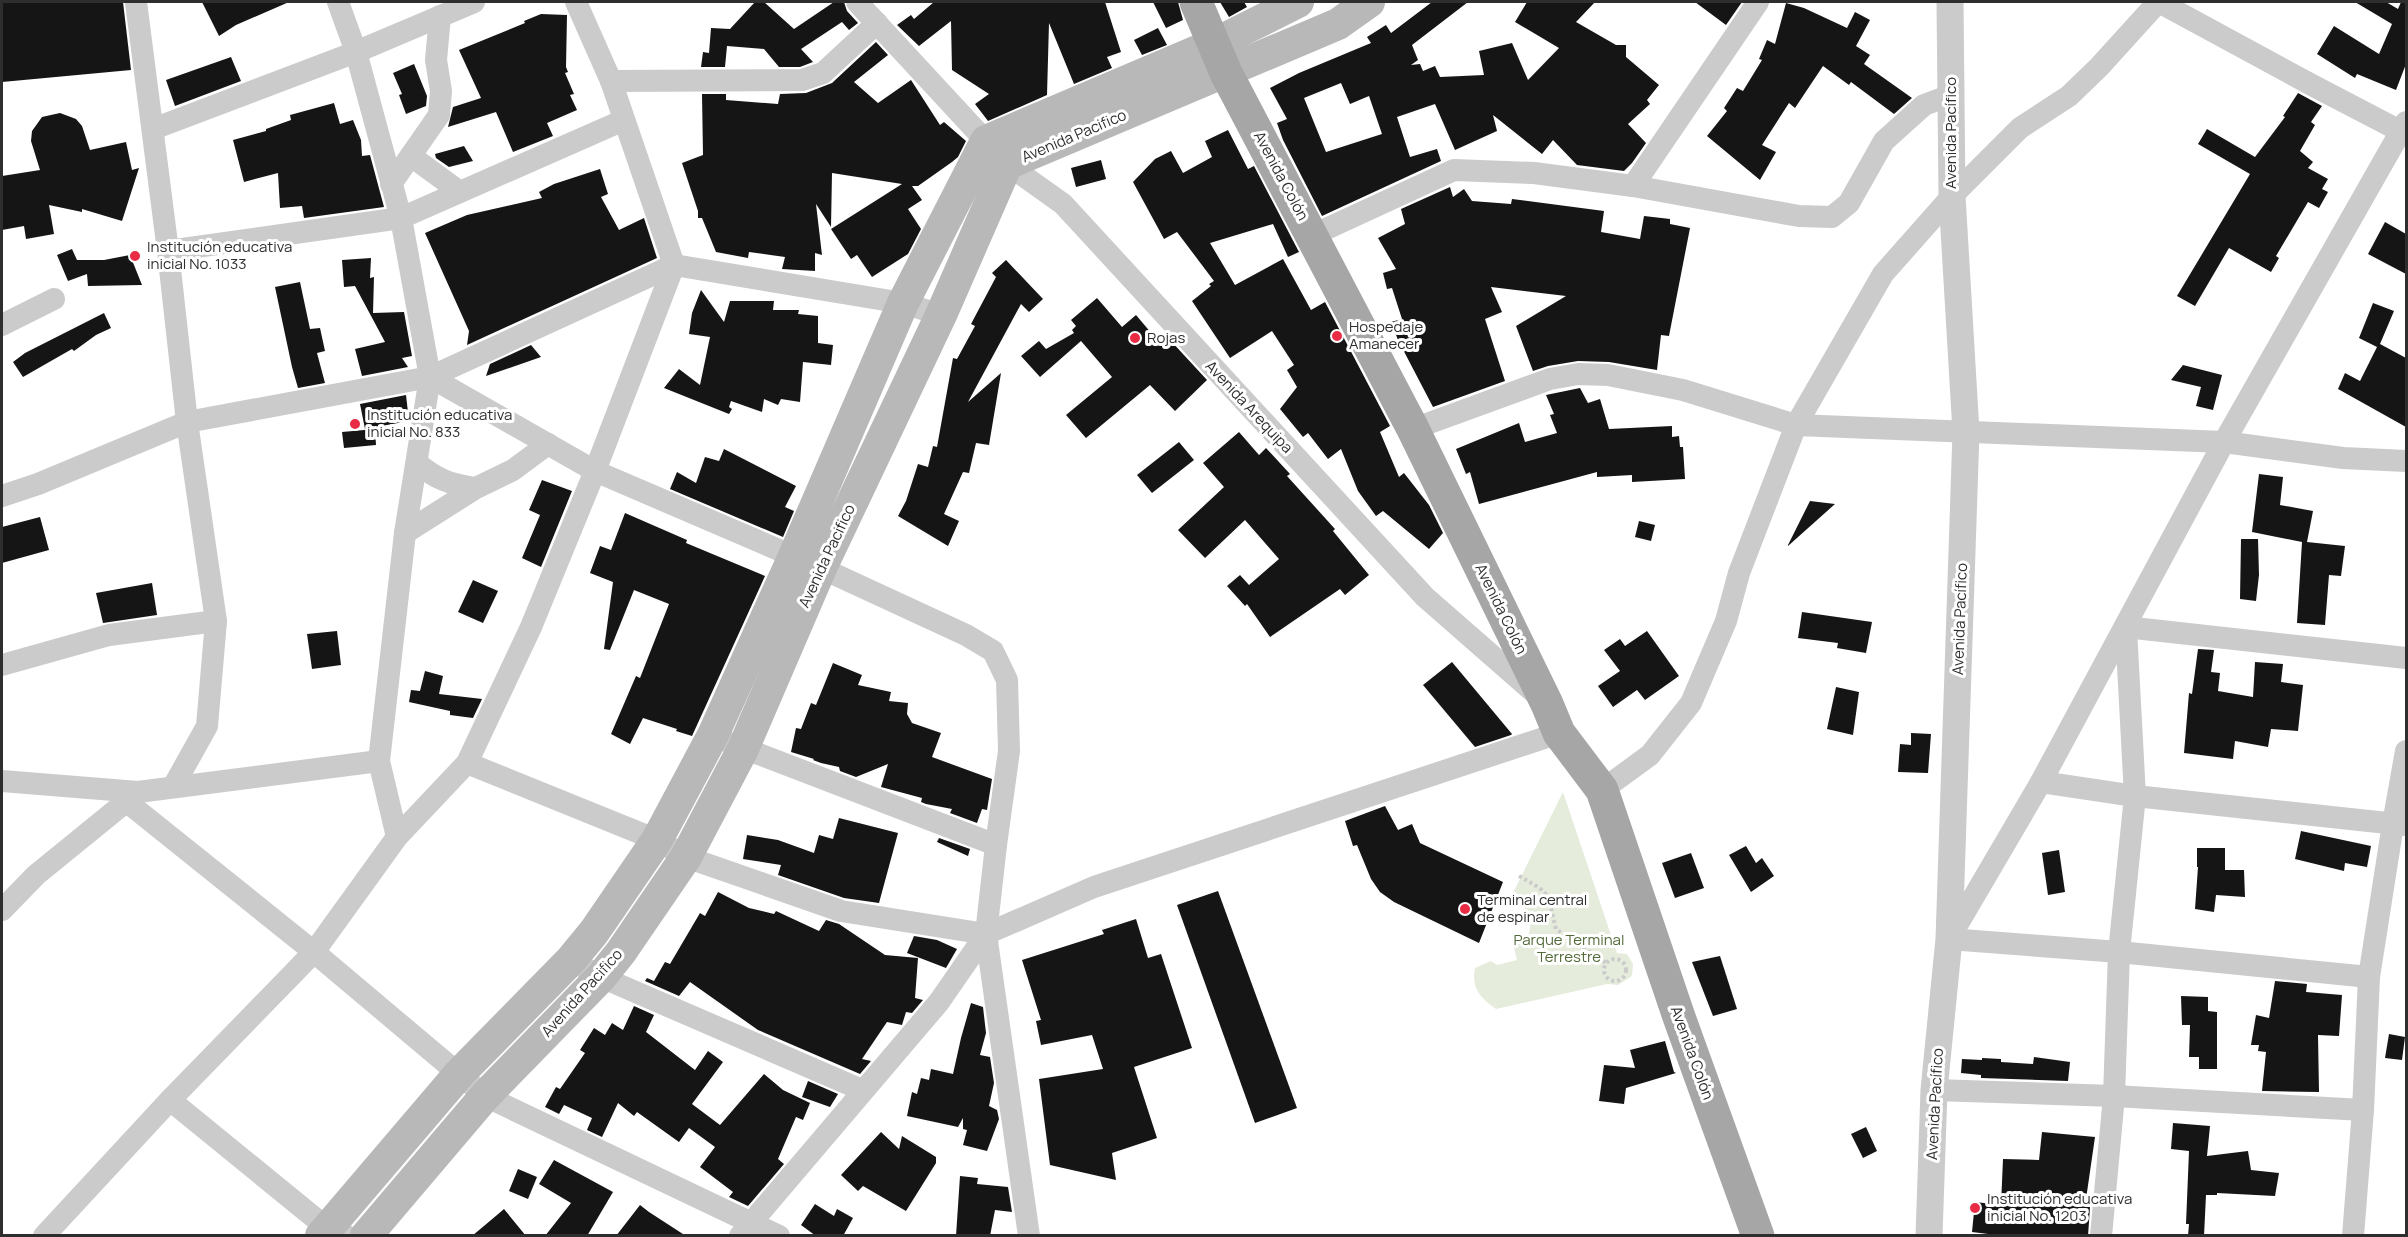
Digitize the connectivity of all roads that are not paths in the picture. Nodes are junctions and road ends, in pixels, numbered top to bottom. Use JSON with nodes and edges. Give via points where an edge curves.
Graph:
{"nodes":[{"id":1,"x":135,"y":2,"type":"edge"},
{"id":2,"x":338,"y":2,"type":"edge"},
{"id":3,"x":474,"y":2,"type":"edge"},
{"id":4,"x":576,"y":2,"type":"edge"},
{"id":5,"x":857,"y":2,"type":"edge"},
{"id":6,"x":1196,"y":2,"type":"edge"},
{"id":7,"x":1298,"y":2,"type":"edge"},
{"id":8,"x":1369,"y":2,"type":"edge"},
{"id":9,"x":1758,"y":2,"type":"edge"},
{"id":10,"x":1950,"y":2,"type":"edge"},
{"id":11,"x":2159,"y":2,"type":"edge"},
{"id":12,"x":440,"y":16,"type":"junction"},
{"id":13,"x":877,"y":23,"type":"junction"},
{"id":14,"x":356,"y":52,"type":"junction"},
{"id":15,"x":1220,"y":58,"type":"junction"},
{"id":16,"x":611,"y":81,"type":"junction"},
{"id":17,"x":1952,"y":94,"type":"junction"},
{"id":18,"x":624,"y":120,"type":"junction"},
{"id":19,"x":153,"y":129,"type":"junction"},
{"id":20,"x":2405,"y":129,"type":"edge"},
{"id":21,"x":986,"y":141,"type":"junction"},
{"id":22,"x":411,"y":156,"type":"junction"},
{"id":23,"x":1007,"y":164,"type":"junction"},
{"id":24,"x":391,"y":184,"type":"junction"},
{"id":25,"x":1633,"y":186,"type":"junction"},
{"id":26,"x":460,"y":192,"type":"junction"},
{"id":27,"x":1952,"y":196,"type":"junction"},
{"id":28,"x":401,"y":218,"type":"junction"},
{"id":29,"x":1312,"y":234,"type":"junction"},
{"id":30,"x":168,"y":250,"type":"junction"},
{"id":31,"x":674,"y":265,"type":"junction"},
{"id":32,"x":54,"y":300,"type":"dead end"},
{"id":33,"x":903,"y":303,"type":"junction"},
{"id":34,"x":941,"y":315,"type":"junction"},
{"id":35,"x":2,"y":325,"type":"edge"},
{"id":36,"x":430,"y":377,"type":"junction"},
{"id":37,"x":187,"y":422,"type":"junction"},
{"id":38,"x":1796,"y":425,"type":"junction"},
{"id":39,"x":1413,"y":429,"type":"junction"},
{"id":40,"x":1966,"y":432,"type":"junction"},
{"id":41,"x":2224,"y":442,"type":"junction"},
{"id":42,"x":548,"y":444,"type":"junction"},
{"id":43,"x":2406,"y":461,"type":"edge"},
{"id":44,"x":417,"y":463,"type":"junction"},
{"id":45,"x":595,"y":471,"type":"junction"},
{"id":46,"x":476,"y":488,"type":"junction"},
{"id":47,"x":2,"y":496,"type":"edge"},
{"id":48,"x":405,"y":534,"type":"junction"},
{"id":49,"x":807,"y":562,"type":"junction"},
{"id":50,"x":216,"y":621,"type":"junction"},
{"id":51,"x":2126,"y":627,"type":"junction"},
{"id":52,"x":2406,"y":658,"type":"edge"},
{"id":53,"x":2,"y":665,"type":"edge"},
{"id":54,"x":1553,"y":719,"type":"junction"},
{"id":55,"x":713,"y":735,"type":"junction"},
{"id":56,"x":743,"y":749,"type":"junction"},
{"id":57,"x":2406,"y":751,"type":"edge"},
{"id":58,"x":379,"y":761,"type":"junction"},
{"id":59,"x":467,"y":763,"type":"junction"},
{"id":60,"x":2,"y":781,"type":"edge"},
{"id":61,"x":2041,"y":783,"type":"junction"},
{"id":62,"x":173,"y":788,"type":"junction"},
{"id":63,"x":1602,"y":790,"type":"junction"},
{"id":64,"x":2135,"y":796,"type":"junction"},
{"id":65,"x":133,"y":797,"type":"junction"},
{"id":66,"x":2400,"y":824,"type":"edge"},
{"id":67,"x":397,"y":837,"type":"junction"},
{"id":68,"x":657,"y":840,"type":"junction"},
{"id":69,"x":996,"y":845,"type":"junction"},
{"id":70,"x":686,"y":857,"type":"junction"},
{"id":71,"x":2,"y":910,"type":"edge"},
{"id":72,"x":986,"y":934,"type":"junction"},
{"id":73,"x":1949,"y":939,"type":"junction"},
{"id":74,"x":314,"y":952,"type":"junction"},
{"id":75,"x":2119,"y":952,"type":"junction"},
{"id":76,"x":571,"y":960,"type":"junction"},
{"id":77,"x":601,"y":977,"type":"junction"},
{"id":78,"x":2369,"y":978,"type":"junction"},
{"id":79,"x":460,"y":1073,"type":"junction"},
{"id":80,"x":862,"y":1090,"type":"junction"},
{"id":81,"x":1934,"y":1090,"type":"junction"},
{"id":82,"x":485,"y":1096,"type":"junction"},
{"id":83,"x":2114,"y":1096,"type":"junction"},
{"id":84,"x":170,"y":1100,"type":"junction"},
{"id":85,"x":2363,"y":1110,"type":"junction"},
{"id":86,"x":746,"y":1229,"type":"edge"},
{"id":87,"x":332,"y":1233,"type":"edge"},
{"id":88,"x":44,"y":1236,"type":"edge"},
{"id":89,"x":366,"y":1236,"type":"edge"},
{"id":90,"x":779,"y":1236,"type":"edge"},
{"id":91,"x":1029,"y":1236,"type":"edge"},
{"id":92,"x":1758,"y":1236,"type":"edge"},
{"id":93,"x":1929,"y":1236,"type":"edge"},
{"id":94,"x":2101,"y":1236,"type":"edge"},
{"id":95,"x":2353,"y":1236,"type":"edge"}],
"edges":[{"from":1,"to":19,"type":"street"},
{"from":2,"to":14,"type":"street"},
{"from":3,"to":12,"type":"street"},
{"from":4,"to":16,"type":"street"},
{"from":5,"to":13,"type":"street","name":"Avenida Arequipa"},
{"from":6,"to":15,"type":"main road","name":"Avenida Colón"},
{"from":7,"to":15,"type":"main road","name":"Avenida Pacifico"},
{"from":8,"to":15,"type":"main road","name":"Avenida Pacifico","via":[[1338,24]]},
{"from":9,"to":25,"type":"street"},
{"from":10,"to":17,"type":"street","name":"Avenida Pacífico"},
{"from":11,"to":20,"type":"street","via":[[2310,84]]},
{"from":11,"to":27,"type":"street","via":[[2069,96],[2020,128]]},
{"from":12,"to":14,"type":"street"},
{"from":12,"to":22,"type":"street","via":[[436,60],[441,91],[439,115]]},
{"from":13,"to":16,"type":"street","via":[[823,73],[802,81]]},
{"from":13,"to":21,"type":"street","name":"Avenida Arequipa"},
{"from":14,"to":19,"type":"street"},
{"from":14,"to":24,"type":"street"},
{"from":15,"to":21,"type":"main road","name":"Avenida Pacifico"},
{"from":15,"to":23,"type":"main road","name":"Avenida Pacifico"},
{"from":15,"to":29,"type":"main road","name":"Avenida Colón"},
{"from":16,"to":18,"type":"street"},
{"from":17,"to":25,"type":"street","via":[[1924,105],[1884,141],[1848,203],[1832,217],[1799,216]]},
{"from":17,"to":27,"type":"street","name":"Avenida Pacífico"},
{"from":18,"to":26,"type":"street"},
{"from":18,"to":31,"type":"street"},
{"from":19,"to":30,"type":"street"},
{"from":20,"to":41,"type":"street"},
{"from":21,"to":23,"type":"street","name":"Avenida Arequipa"},
{"from":21,"to":33,"type":"main road","name":"Avenida Pacifico"},
{"from":22,"to":24,"type":"street"},
{"from":22,"to":26,"type":"street"},
{"from":23,"to":34,"type":"main road","name":"Avenida Pacifico"},
{"from":23,"to":54,"type":"street","name":"Avenida Arequipa","via":[[1063,204],[1425,597]]},
{"from":24,"to":28,"type":"street"},
{"from":25,"to":29,"type":"street","via":[[1534,173],[1454,170]]},
{"from":26,"to":28,"type":"street"},
{"from":27,"to":38,"type":"street","via":[[1883,274]]},
{"from":27,"to":40,"type":"street","name":"Avenida Pacífico"},
{"from":28,"to":30,"type":"street"},
{"from":28,"to":36,"type":"street"},
{"from":29,"to":39,"type":"main road","name":"Avenida Colón"},
{"from":30,"to":37,"type":"street"},
{"from":31,"to":33,"type":"street"},
{"from":31,"to":36,"type":"street"},
{"from":31,"to":45,"type":"street"},
{"from":32,"to":35,"type":"street"},
{"from":33,"to":34,"type":"street"},
{"from":33,"to":49,"type":"main road","name":"Avenida Pacifico"},
{"from":34,"to":49,"type":"main road","name":"Avenida Pacifico"},
{"from":36,"to":37,"type":"street"},
{"from":36,"to":42,"type":"street"},
{"from":36,"to":44,"type":"street"},
{"from":37,"to":47,"type":"street"},
{"from":37,"to":50,"type":"street"},
{"from":38,"to":39,"type":"street","via":[[1683,390],[1608,375],[1578,374],[1550,379]]},
{"from":38,"to":40,"type":"street"},
{"from":38,"to":63,"type":"street","via":[[1739,573],[1726,621],[1691,703],[1650,755]]},
{"from":39,"to":54,"type":"main road","name":"Avenida Colón"},
{"from":40,"to":41,"type":"street"},
{"from":40,"to":73,"type":"street","name":"Avenida Pacífico"},
{"from":41,"to":43,"type":"street","via":[[2343,458]]},
{"from":41,"to":51,"type":"street"},
{"from":42,"to":45,"type":"street"},
{"from":42,"to":46,"type":"street","via":[[513,470]]},
{"from":44,"to":46,"type":"street","via":[[448,483]]},
{"from":44,"to":48,"type":"street"},
{"from":45,"to":49,"type":"street"},
{"from":45,"to":59,"type":"street","via":[[512,671]]},
{"from":46,"to":48,"type":"street"},
{"from":48,"to":58,"type":"street"},
{"from":49,"to":55,"type":"main road","name":"Avenida Pacifico"},
{"from":49,"to":56,"type":"main road","name":"Avenida Pacifico"},
{"from":49,"to":69,"type":"street","via":[[993,651],[1007,680],[1009,751]]},
{"from":50,"to":53,"type":"street","via":[[110,634]]},
{"from":50,"to":62,"type":"street","via":[[207,726]]},
{"from":51,"to":52,"type":"street"},
{"from":51,"to":61,"type":"street"},
{"from":51,"to":64,"type":"street"},
{"from":54,"to":63,"type":"main road","name":"Avenida Colón"},
{"from":54,"to":72,"type":"street","via":[[1094,887]]},
{"from":55,"to":56,"type":"street"},
{"from":55,"to":68,"type":"main road","name":"Avenida Pacifico"},
{"from":56,"to":69,"type":"street"},
{"from":56,"to":70,"type":"main road","name":"Avenida Pacifico"},
{"from":57,"to":66,"type":"street"},
{"from":58,"to":62,"type":"street"},
{"from":58,"to":67,"type":"street"},
{"from":59,"to":67,"type":"street"},
{"from":59,"to":68,"type":"street"},
{"from":60,"to":65,"type":"street"},
{"from":61,"to":64,"type":"street"},
{"from":61,"to":73,"type":"street"},
{"from":62,"to":65,"type":"street"},
{"from":63,"to":92,"type":"main road","name":"Avenida Colón"},
{"from":64,"to":66,"type":"street"},
{"from":64,"to":75,"type":"street"},
{"from":65,"to":71,"type":"street","via":[[36,875]]},
{"from":65,"to":74,"type":"street"},
{"from":66,"to":78,"type":"street"},
{"from":67,"to":74,"type":"street"},
{"from":68,"to":70,"type":"street"},
{"from":68,"to":76,"type":"main road","name":"Avenida Pacifico"},
{"from":69,"to":72,"type":"street"},
{"from":70,"to":72,"type":"street","via":[[841,911]]},
{"from":70,"to":77,"type":"main road","name":"Avenida Pacifico"},
{"from":72,"to":80,"type":"street","via":[[939,1002]]},
{"from":72,"to":91,"type":"street"},
{"from":73,"to":75,"type":"street"},
{"from":73,"to":81,"type":"street","name":"Avenida Pacífico"},
{"from":74,"to":79,"type":"street"},
{"from":74,"to":84,"type":"street"},
{"from":75,"to":78,"type":"street"},
{"from":75,"to":83,"type":"street"},
{"from":76,"to":77,"type":"street"},
{"from":76,"to":79,"type":"main road","name":"Avenida Pacifico"},
{"from":77,"to":80,"type":"street"},
{"from":77,"to":82,"type":"main road","name":"Avenida Pacifico"},
{"from":78,"to":85,"type":"street"},
{"from":79,"to":82,"type":"street"},
{"from":79,"to":87,"type":"main road","name":"Avenida Pacifico"},
{"from":80,"to":86,"type":"street"},
{"from":81,"to":83,"type":"street"},
{"from":81,"to":93,"type":"street","name":"Avenida Pacífico"},
{"from":82,"to":86,"type":"street"},
{"from":82,"to":89,"type":"main road","name":"Avenida Pacifico"},
{"from":83,"to":85,"type":"street"},
{"from":83,"to":94,"type":"street"},
{"from":84,"to":87,"type":"street"},
{"from":84,"to":88,"type":"street"},
{"from":85,"to":95,"type":"street"},
{"from":86,"to":90,"type":"street"}]}
